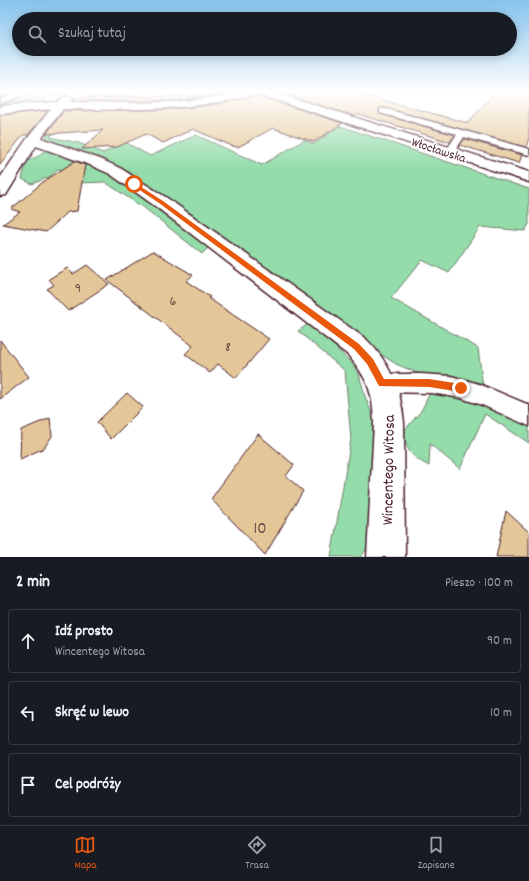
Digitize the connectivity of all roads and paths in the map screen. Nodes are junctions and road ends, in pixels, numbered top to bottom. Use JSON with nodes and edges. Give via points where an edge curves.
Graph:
{"nodes":[{"id":1,"x":51,"y":117,"type":"edge"},
{"id":2,"x":340,"y":117,"type":"edge"},
{"id":3,"x":405,"y":117,"type":"edge"},
{"id":4,"x":462,"y":133,"type":"junction"},
{"id":5,"x":33,"y":140,"type":"junction"},
{"id":6,"x":450,"y":152,"type":"junction"},
{"id":7,"x":529,"y":152,"type":"edge"},
{"id":8,"x":529,"y":177,"type":"edge"},
{"id":9,"x":0,"y":191,"type":"edge"},
{"id":10,"x":382,"y":383,"type":"junction"},
{"id":11,"x":529,"y":416,"type":"edge"},
{"id":12,"x":386,"y":557,"type":"edge"}],
"edges":[{"from":1,"to":5,"type":"street"},
{"from":2,"to":6,"type":"street","name":"Włocławska"},
{"from":3,"to":4,"type":"lane"},
{"from":4,"to":6,"type":"lane"},
{"from":4,"to":7,"type":"lane"},
{"from":5,"to":9,"type":"street"},
{"from":5,"to":10,"type":"street","name":"Wincentego Witosa","via":[[115,171],[161,202],[357,347],[370,361]]},
{"from":6,"to":8,"type":"street","name":"Włocławska"},
{"from":10,"to":11,"type":"lane","via":[[429,383],[461,388]]},
{"from":10,"to":12,"type":"street","name":"Wincentego Witosa","via":[[389,423]]}]}
